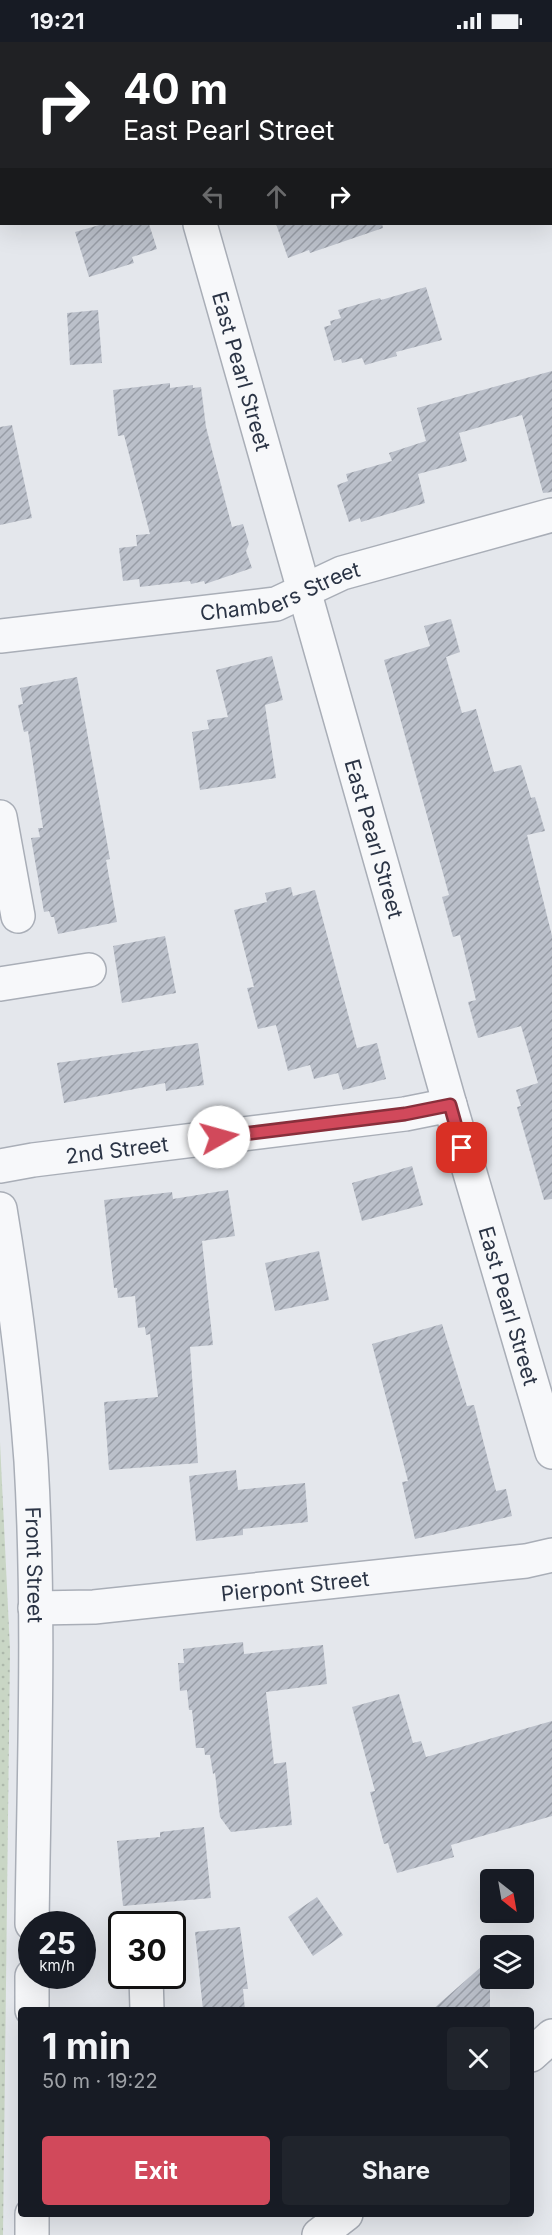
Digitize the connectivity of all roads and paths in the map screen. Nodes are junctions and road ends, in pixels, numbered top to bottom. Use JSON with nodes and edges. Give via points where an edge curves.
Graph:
{"nodes":[{"id":1,"x":200,"y":225,"type":"edge"},
{"id":2,"x":552,"y":515,"type":"edge"},
{"id":3,"x":305,"y":592,"type":"junction"},
{"id":4,"x":0,"y":636,"type":"edge"},
{"id":5,"x":0,"y":817,"type":"edge"},
{"id":6,"x":18,"y":916,"type":"dead end"},
{"id":7,"x":89,"y":970,"type":"dead end"},
{"id":8,"x":0,"y":984,"type":"edge"},
{"id":9,"x":450,"y":1105,"type":"junction"},
{"id":10,"x":0,"y":1166,"type":"edge"},
{"id":11,"x":0,"y":1209,"type":"edge"},
{"id":12,"x":552,"y":1452,"type":"edge"},
{"id":13,"x":552,"y":1555,"type":"edge"},
{"id":14,"x":35,"y":1608,"type":"junction"},
{"id":15,"x":32,"y":1911,"type":"edge"},
{"id":16,"x":32,"y":1989,"type":"edge"},
{"id":17,"x":146,"y":1989,"type":"edge"},
{"id":18,"x":32,"y":2007,"type":"edge"},
{"id":19,"x":147,"y":2007,"type":"edge"},
{"id":20,"x":552,"y":2036,"type":"edge"},
{"id":21,"x":534,"y":2052,"type":"edge"},
{"id":22,"x":32,"y":2217,"type":"edge"},
{"id":23,"x":342,"y":2217,"type":"edge"},
{"id":24,"x":32,"y":2235,"type":"edge"},
{"id":25,"x":319,"y":2235,"type":"edge"}],
"edges":[{"from":1,"to":3,"type":"street","name":"East Pearl Street"},
{"from":2,"to":3,"type":"street","name":"Chambers Street","via":[[342,573]]},
{"from":3,"to":4,"type":"street","name":"Chambers Street","via":[[276,604]]},
{"from":3,"to":9,"type":"street","name":"East Pearl Street"},
{"from":5,"to":6,"type":"street"},
{"from":7,"to":8,"type":"street"},
{"from":9,"to":10,"type":"street","name":"2nd Street"},
{"from":9,"to":12,"type":"street","name":"East Pearl Street"},
{"from":11,"to":14,"type":"street","name":"Front Street","via":[[16,1308],[31,1461]]},
{"from":13,"to":14,"type":"street","name":"Pierpont Street","via":[[526,1561],[94,1607]]},
{"from":14,"to":15,"type":"street","name":"Front Street"},
{"from":16,"to":18,"type":"street"},
{"from":17,"to":19,"type":"street"},
{"from":20,"to":21,"type":"street"},
{"from":22,"to":24,"type":"street"},
{"from":23,"to":25,"type":"street"}]}
